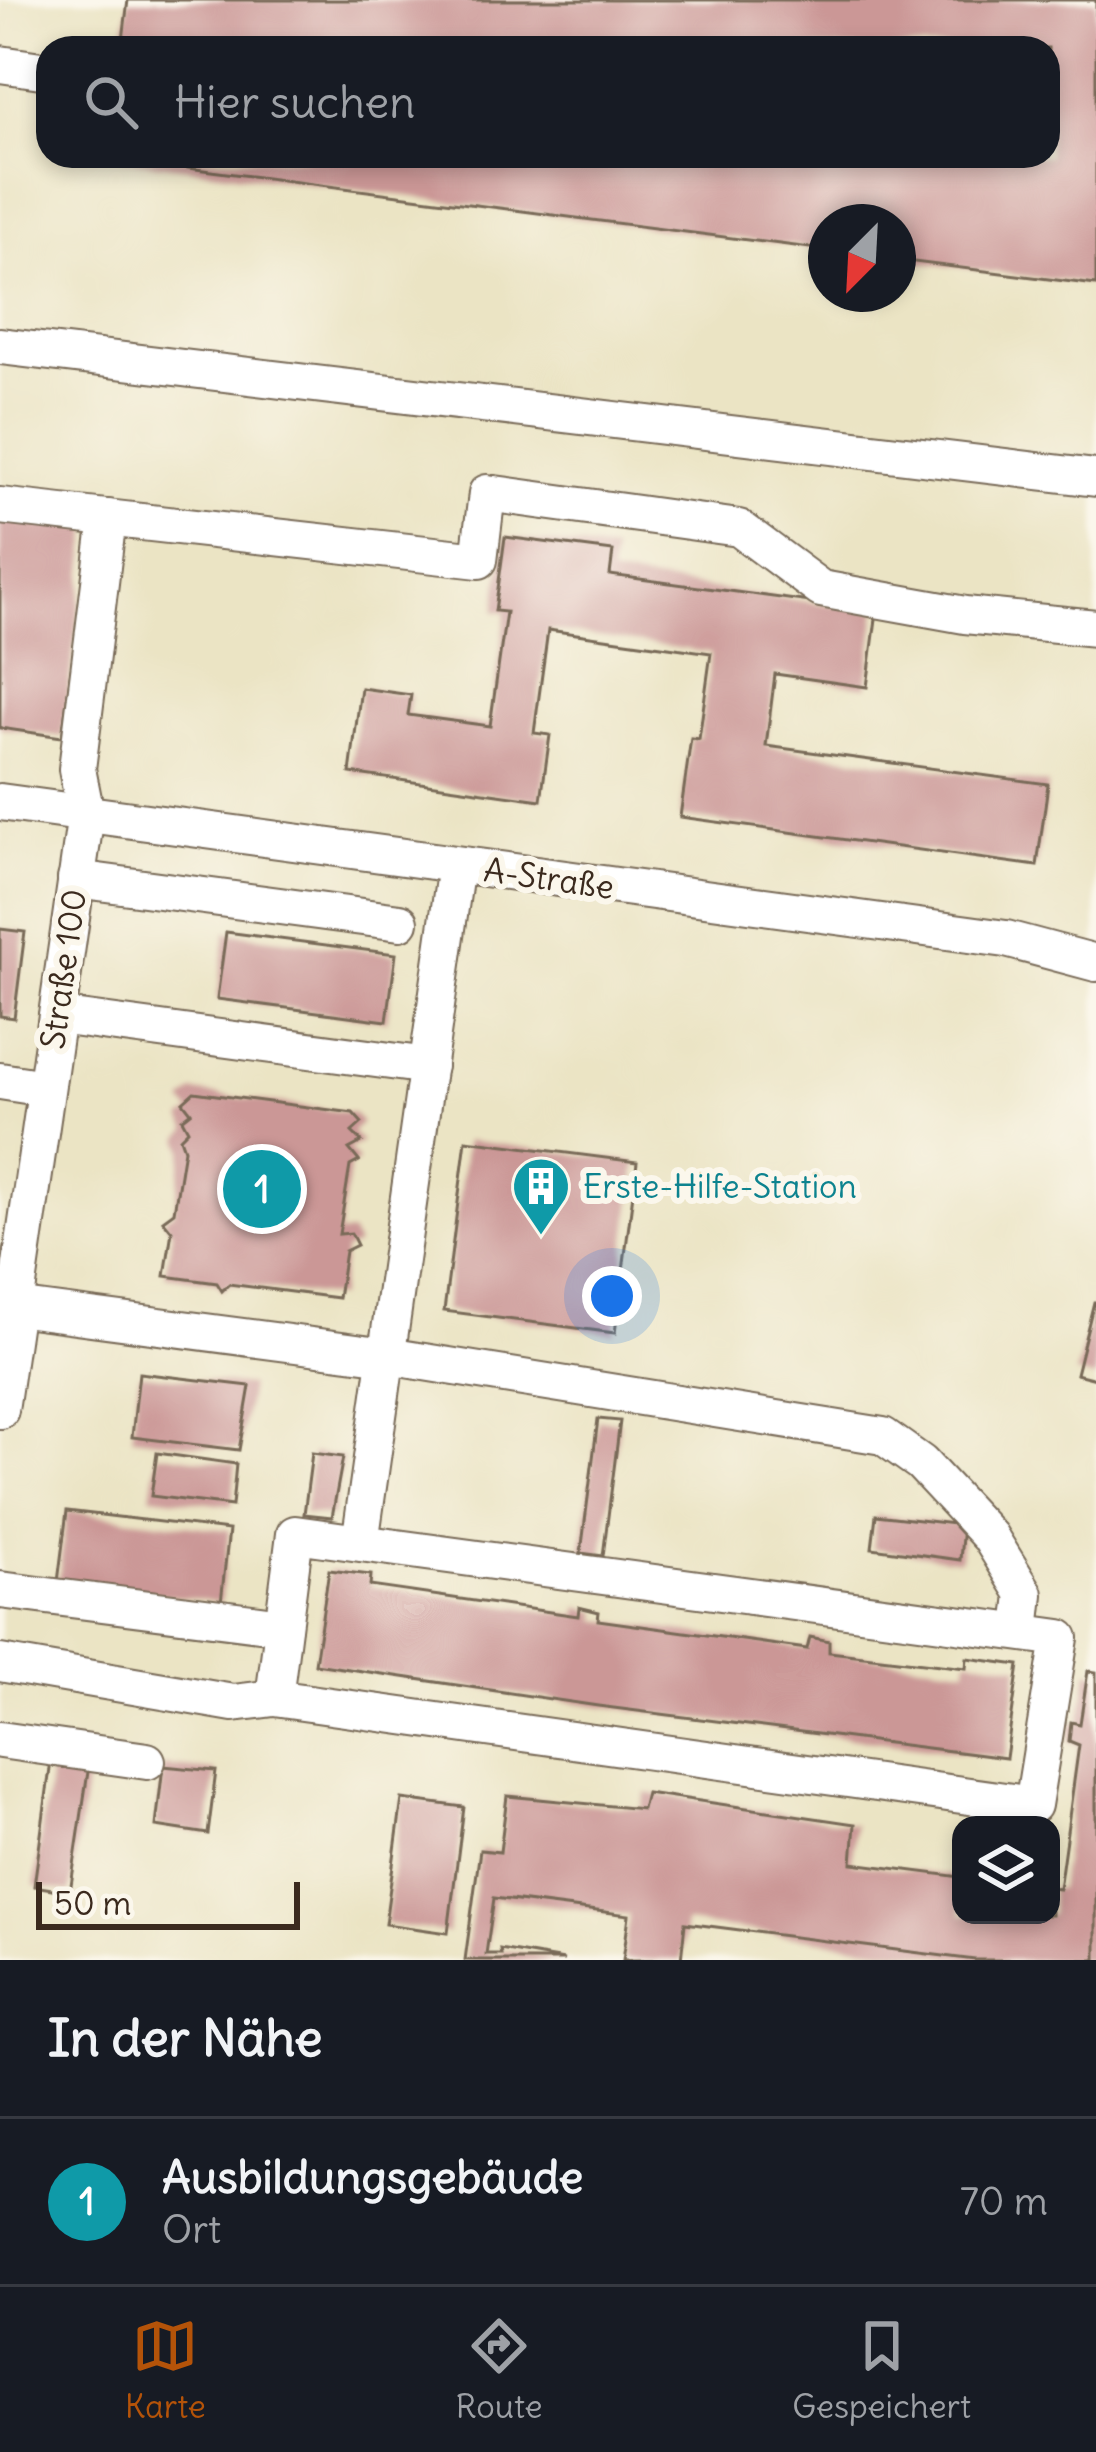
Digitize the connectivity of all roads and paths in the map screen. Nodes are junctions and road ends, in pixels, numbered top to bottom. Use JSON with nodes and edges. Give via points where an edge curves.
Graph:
{"nodes":[{"id":1,"x":0,"y":64,"type":"edge"},
{"id":2,"x":36,"y":69,"type":"edge"},
{"id":3,"x":0,"y":346,"type":"edge"},
{"id":4,"x":1096,"y":478,"type":"edge"},
{"id":5,"x":0,"y":506,"type":"edge"},
{"id":6,"x":108,"y":518,"type":"junction"},
{"id":7,"x":1096,"y":628,"type":"edge"},
{"id":8,"x":0,"y":802,"type":"edge"},
{"id":9,"x":86,"y":814,"type":"junction"},
{"id":10,"x":456,"y":865,"type":"junction"},
{"id":11,"x":76,"y":879,"type":"junction"},
{"id":12,"x":400,"y":922,"type":"dead end"},
{"id":13,"x":1096,"y":963,"type":"edge"},
{"id":14,"x":56,"y":1016,"type":"junction"},
{"id":15,"x":428,"y":1066,"type":"junction"},
{"id":16,"x":0,"y":1081,"type":"edge"},
{"id":17,"x":45,"y":1088,"type":"junction"},
{"id":18,"x":15,"y":1307,"type":"junction"},
{"id":19,"x":387,"y":1356,"type":"junction"},
{"id":20,"x":0,"y":1410,"type":"edge"},
{"id":21,"x":360,"y":1544,"type":"junction"},
{"id":22,"x":0,"y":1590,"type":"edge"},
{"id":23,"x":284,"y":1626,"type":"junction"},
{"id":24,"x":1022,"y":1631,"type":"junction"},
{"id":25,"x":0,"y":1664,"type":"edge"},
{"id":26,"x":274,"y":1698,"type":"junction"},
{"id":27,"x":0,"y":1741,"type":"edge"},
{"id":28,"x":147,"y":1762,"type":"dead end"}],
"edges":[{"from":1,"to":2,"type":"lane"},
{"from":3,"to":4,"type":"lane"},
{"from":5,"to":6,"type":"lane"},
{"from":6,"to":7,"type":"lane","via":[[479,560],[487,493],[740,528],[821,589]]},
{"from":6,"to":9,"type":"lane","name":"Straße 100","via":[[76,770]]},
{"from":8,"to":9,"type":"lane","name":"A-Straße"},
{"from":9,"to":10,"type":"lane","name":"A-Straße"},
{"from":9,"to":11,"type":"lane","name":"Straße 100"},
{"from":10,"to":13,"type":"lane","name":"A-Straße","via":[[1006,939]]},
{"from":10,"to":15,"type":"lane"},
{"from":11,"to":12,"type":"lane"},
{"from":11,"to":14,"type":"lane","name":"Straße 100"},
{"from":14,"to":15,"type":"lane"},
{"from":14,"to":17,"type":"lane","name":"Straße 100"},
{"from":15,"to":19,"type":"lane"},
{"from":16,"to":17,"type":"lane"},
{"from":17,"to":18,"type":"lane","name":"Straße 100"},
{"from":18,"to":19,"type":"lane"},
{"from":18,"to":20,"type":"lane","name":"Straße 100"},
{"from":19,"to":21,"type":"lane"},
{"from":19,"to":24,"type":"lane","via":[[884,1436],[990,1537],[1025,1594]]},
{"from":21,"to":23,"type":"lane","via":[[295,1534]]},
{"from":21,"to":24,"type":"lane"},
{"from":22,"to":23,"type":"lane"},
{"from":23,"to":26,"type":"lane"},
{"from":24,"to":26,"type":"lane","via":[[1060,1638],[1033,1804]]},
{"from":25,"to":26,"type":"lane","via":[[233,1703]]},
{"from":27,"to":28,"type":"lane"}]}
